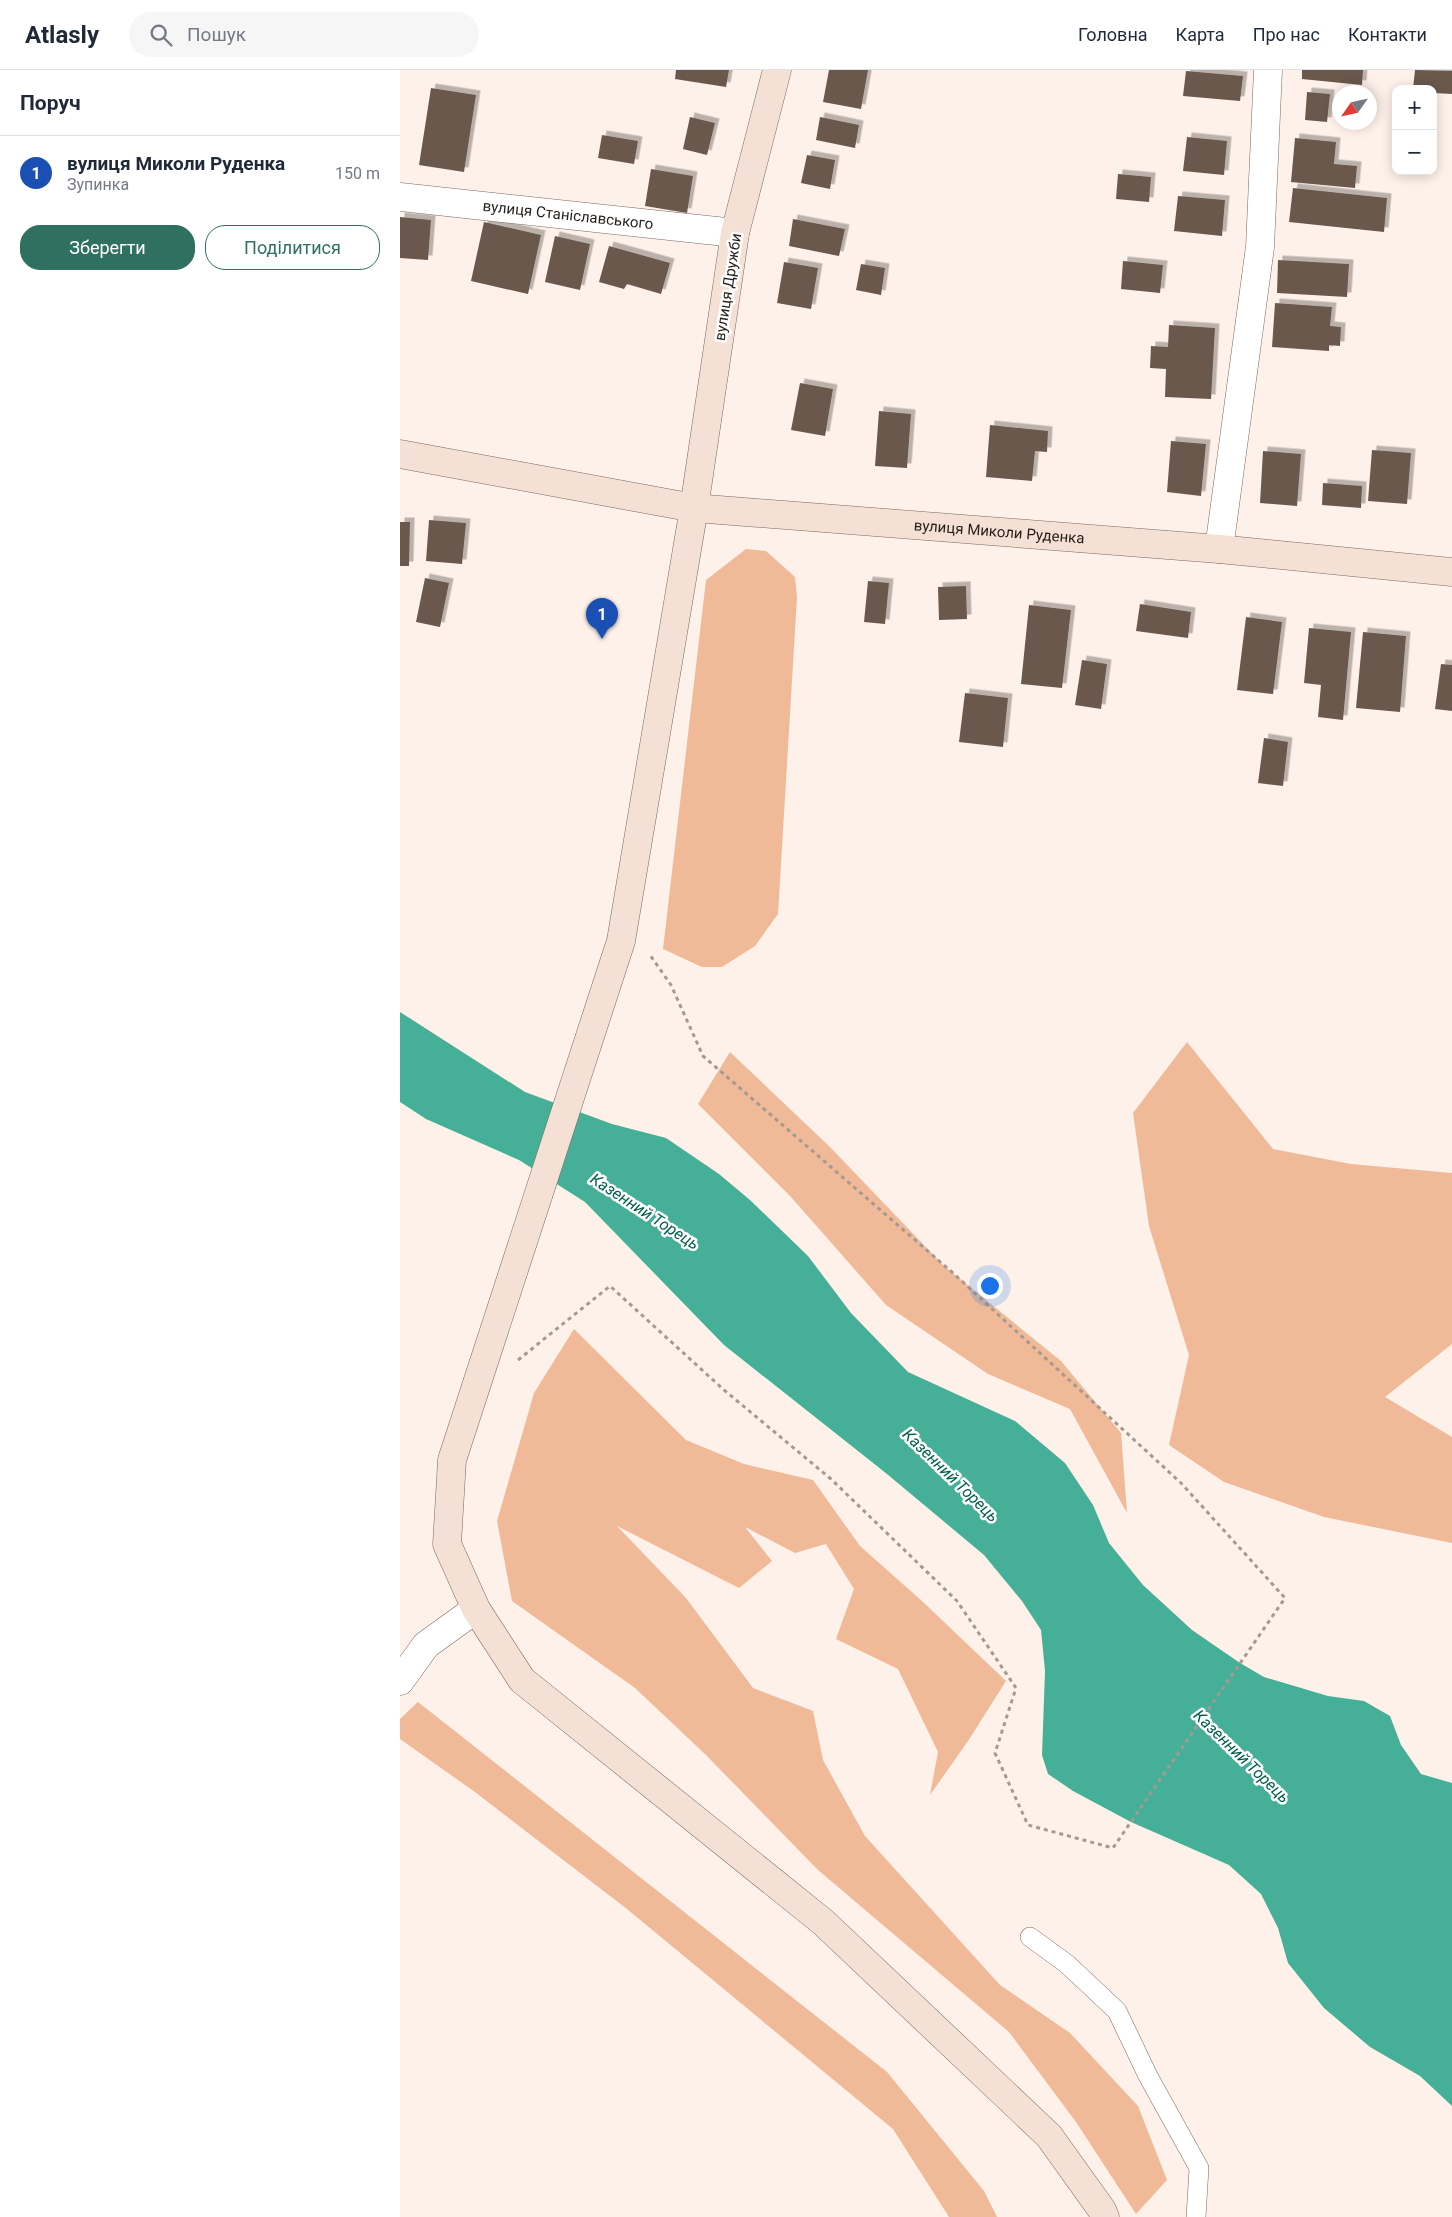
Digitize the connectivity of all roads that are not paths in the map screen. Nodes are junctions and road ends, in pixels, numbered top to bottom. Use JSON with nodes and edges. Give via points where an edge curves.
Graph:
{"nodes":[{"id":1,"x":777,"y":70,"type":"edge"},
{"id":2,"x":1268,"y":70,"type":"edge"},
{"id":3,"x":400,"y":197,"type":"edge"},
{"id":4,"x":736,"y":233,"type":"junction"},
{"id":5,"x":400,"y":454,"type":"edge"},
{"id":6,"x":694,"y":508,"type":"junction"},
{"id":7,"x":1219,"y":549,"type":"junction"},
{"id":8,"x":1452,"y":572,"type":"edge"},
{"id":9,"x":476,"y":1609,"type":"junction"},
{"id":10,"x":400,"y":1681,"type":"edge"},
{"id":11,"x":1030,"y":1937,"type":"dead end"},
{"id":12,"x":1105,"y":2217,"type":"edge"},
{"id":13,"x":1196,"y":2217,"type":"edge"}],
"edges":[{"from":1,"to":4,"type":"street","name":"вулиця Дружби"},
{"from":2,"to":7,"type":"street","via":[[1260,247]]},
{"from":3,"to":4,"type":"street","name":"вулиця Станіславського"},
{"from":4,"to":6,"type":"street","name":"вулиця Дружби"},
{"from":5,"to":6,"type":"street","name":"вулиця Миколи Руденка"},
{"from":6,"to":7,"type":"street","name":"вулиця Миколи Руденка"},
{"from":6,"to":9,"type":"street","name":"вулиця Дружби","via":[[623,931],[452,1460],[447,1544]]},
{"from":7,"to":8,"type":"street","name":"вулиця Миколи Руденка"},
{"from":9,"to":10,"type":"street","via":[[426,1645]]},
{"from":9,"to":12,"type":"street","name":"вулиця Дружби","via":[[522,1680],[823,1922],[1049,2136]]},
{"from":11,"to":13,"type":"lane","via":[[1067,1964],[1117,2011],[1148,2076],[1199,2168]]}]}
